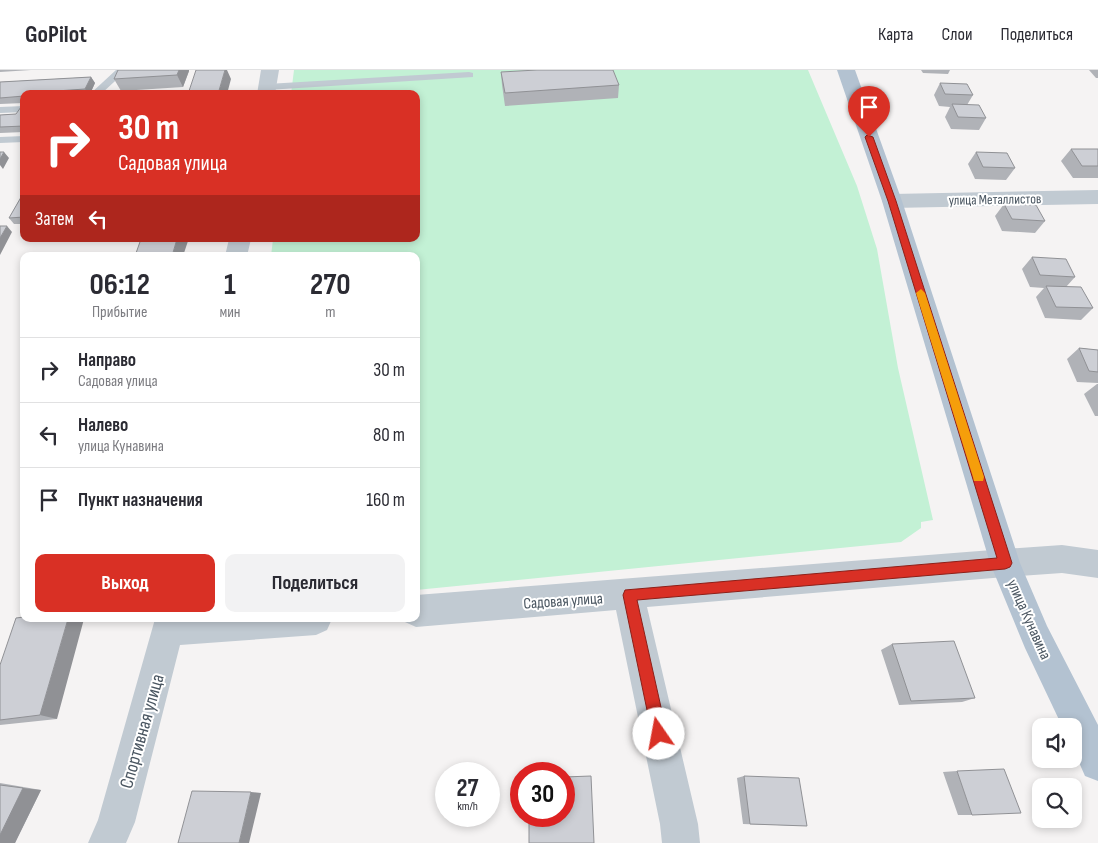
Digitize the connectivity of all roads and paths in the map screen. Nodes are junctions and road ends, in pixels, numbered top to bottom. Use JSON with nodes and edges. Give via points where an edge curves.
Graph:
{"nodes":[{"id":1,"x":122,"y":70,"type":"edge"},
{"id":2,"x":846,"y":70,"type":"edge"},
{"id":3,"x":469,"y":74,"type":"dead end"},
{"id":4,"x":268,"y":84,"type":"edge"},
{"id":5,"x":100,"y":90,"type":"edge"},
{"id":6,"x":20,"y":109,"type":"edge"},
{"id":7,"x":0,"y":110,"type":"edge"},
{"id":8,"x":20,"y":139,"type":"edge"},
{"id":9,"x":0,"y":140,"type":"edge"},
{"id":10,"x":1098,"y":197,"type":"edge"},
{"id":11,"x":892,"y":201,"type":"junction"},
{"id":12,"x":1005,"y":563,"type":"junction"},
{"id":13,"x":1098,"y":564,"type":"edge"},
{"id":14,"x":630,"y":595,"type":"junction"},
{"id":15,"x":420,"y":611,"type":"edge"},
{"id":16,"x":228,"y":622,"type":"edge"},
{"id":17,"x":170,"y":624,"type":"edge"},
{"id":18,"x":1098,"y":763,"type":"edge"},
{"id":19,"x":107,"y":843,"type":"edge"},
{"id":20,"x":681,"y":843,"type":"edge"}],
"edges":[{"from":1,"to":5,"type":"lane"},
{"from":2,"to":11,"type":"main road","name":"улица Кунавина"},
{"from":3,"to":4,"type":"lane"},
{"from":6,"to":7,"type":"lane"},
{"from":8,"to":9,"type":"lane"},
{"from":10,"to":11,"type":"street","name":"улица Металлистов"},
{"from":11,"to":12,"type":"main road","name":"улица Кунавина"},
{"from":12,"to":13,"type":"street","name":"Садовая улица","via":[[1062,559]]},
{"from":12,"to":14,"type":"street","name":"Садовая улица"},
{"from":12,"to":18,"type":"main road","name":"улица Кунавина","via":[[1036,637]]},
{"from":14,"to":15,"type":"street","name":"Садовая улица"},
{"from":14,"to":20,"type":"street"},
{"from":16,"to":17,"type":"street"},
{"from":17,"to":19,"type":"street","name":"Спортивная улица","via":[[116,822]]}]}
